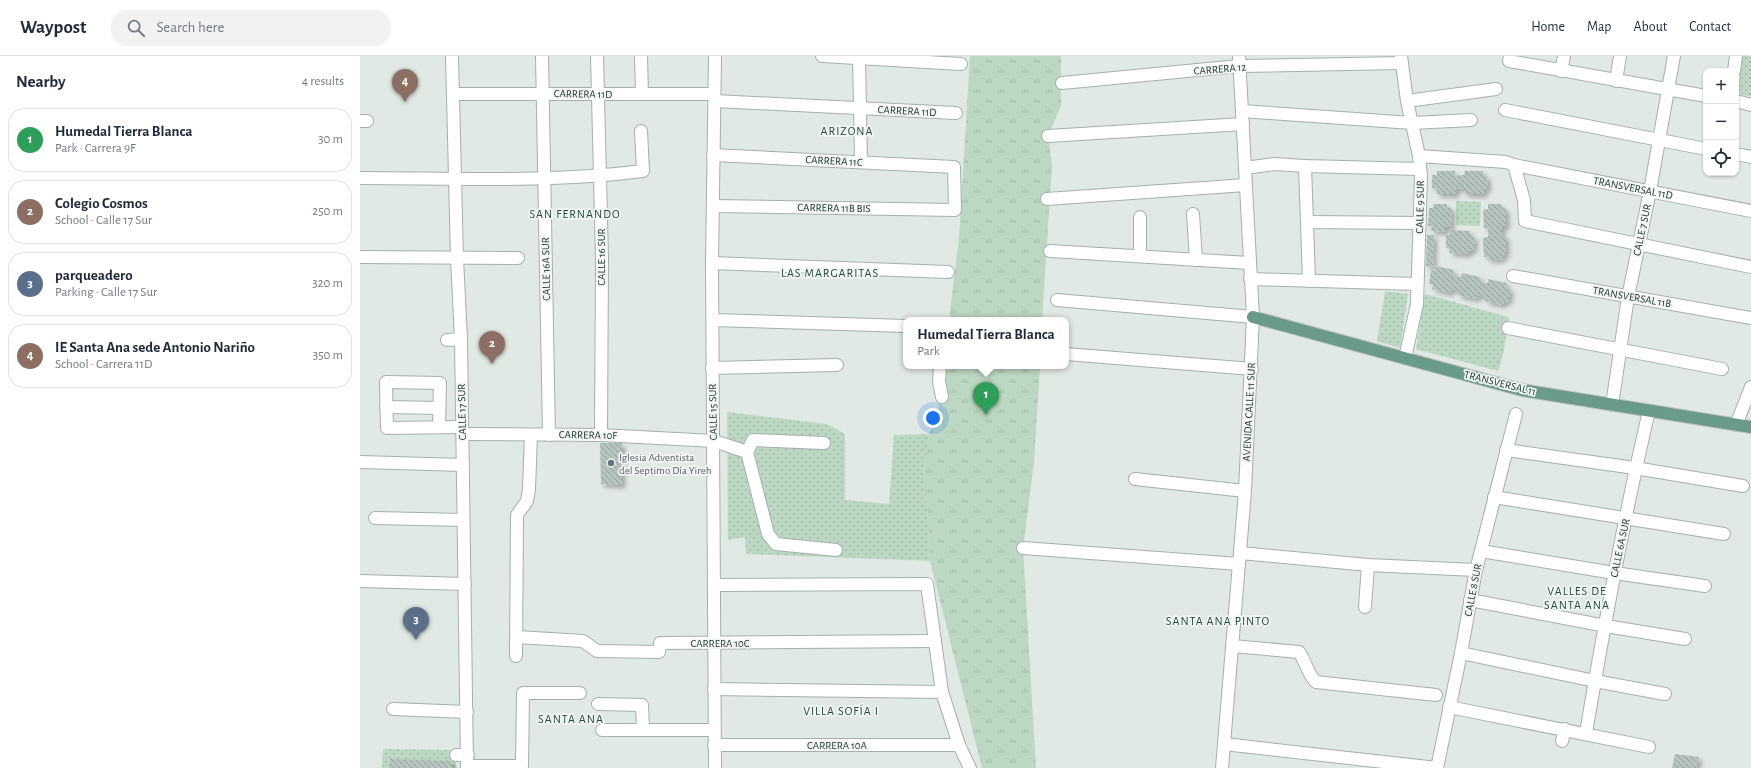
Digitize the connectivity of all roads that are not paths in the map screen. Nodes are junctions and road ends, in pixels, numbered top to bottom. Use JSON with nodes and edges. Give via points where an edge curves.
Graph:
{"nodes":[{"id":1,"x":452,"y":56,"type":"edge"},
{"id":2,"x":542,"y":56,"type":"edge"},
{"id":3,"x":597,"y":56,"type":"edge"},
{"id":4,"x":641,"y":56,"type":"edge"},
{"id":5,"x":715,"y":56,"type":"edge"},
{"id":6,"x":822,"y":56,"type":"edge"},
{"id":7,"x":1564,"y":56,"type":"edge"},
{"id":8,"x":1620,"y":56,"type":"edge"},
{"id":9,"x":1674,"y":56,"type":"edge"},
{"id":10,"x":1736,"y":56,"type":"edge"},
{"id":11,"x":859,"y":58,"type":"junction"},
{"id":12,"x":1509,"y":58,"type":"edge"},
{"id":13,"x":1401,"y":59,"type":"edge"},
{"id":14,"x":1239,"y":61,"type":"edge"},
{"id":15,"x":961,"y":64,"type":"dead end"},
{"id":16,"x":1734,"y":68,"type":"edge"},
{"id":17,"x":1561,"y":71,"type":"junction"},
{"id":18,"x":1616,"y":81,"type":"junction"},
{"id":19,"x":1062,"y":83,"type":"dead end"},
{"id":20,"x":1496,"y":89,"type":"dead end"},
{"id":21,"x":1667,"y":89,"type":"junction"},
{"id":22,"x":453,"y":94,"type":"junction"},
{"id":23,"x":544,"y":94,"type":"junction"},
{"id":24,"x":642,"y":94,"type":"junction"},
{"id":25,"x":598,"y":95,"type":"junction"},
{"id":26,"x":1703,"y":95,"type":"edge"},
{"id":27,"x":714,"y":98,"type":"junction"},
{"id":28,"x":1407,"y":101,"type":"junction"},
{"id":29,"x":1739,"y":103,"type":"edge"},
{"id":30,"x":1751,"y":105,"type":"edge"},
{"id":31,"x":860,"y":108,"type":"junction"},
{"id":32,"x":1505,"y":110,"type":"dead end"},
{"id":33,"x":1242,"y":111,"type":"junction"},
{"id":34,"x":956,"y":113,"type":"dead end"},
{"id":35,"x":1471,"y":120,"type":"dead end"},
{"id":36,"x":1412,"y":123,"type":"junction"},
{"id":37,"x":1243,"y":124,"type":"junction"},
{"id":38,"x":641,"y":131,"type":"dead end"},
{"id":39,"x":1048,"y":136,"type":"dead end"},
{"id":40,"x":1658,"y":140,"type":"junction"},
{"id":41,"x":1703,"y":148,"type":"edge"},
{"id":42,"x":713,"y":155,"type":"junction"},
{"id":43,"x":1739,"y":155,"type":"edge"},
{"id":44,"x":1419,"y":156,"type":"junction"},
{"id":45,"x":1751,"y":157,"type":"edge"},
{"id":46,"x":861,"y":162,"type":"junction"},
{"id":47,"x":1305,"y":166,"type":"junction"},
{"id":48,"x":1514,"y":166,"type":"junction"},
{"id":49,"x":1245,"y":168,"type":"junction"},
{"id":50,"x":1420,"y":169,"type":"junction"},
{"id":51,"x":600,"y":176,"type":"junction"},
{"id":52,"x":360,"y":178,"type":"edge"},
{"id":53,"x":455,"y":178,"type":"junction"},
{"id":54,"x":544,"y":178,"type":"junction"},
{"id":55,"x":1246,"y":185,"type":"junction"},
{"id":56,"x":1650,"y":191,"type":"junction"},
{"id":57,"x":1047,"y":199,"type":"dead end"},
{"id":58,"x":712,"y":206,"type":"junction"},
{"id":59,"x":955,"y":210,"type":"joint"},
{"id":60,"x":1751,"y":211,"type":"edge"},
{"id":61,"x":1193,"y":214,"type":"dead end"},
{"id":62,"x":1140,"y":217,"type":"dead end"},
{"id":63,"x":1307,"y":222,"type":"junction"},
{"id":64,"x":1420,"y":223,"type":"junction"},
{"id":65,"x":1639,"y":244,"type":"junction"},
{"id":66,"x":1050,"y":251,"type":"dead end"},
{"id":67,"x":1140,"y":256,"type":"junction"},
{"id":68,"x":360,"y":257,"type":"edge"},
{"id":69,"x":456,"y":258,"type":"junction"},
{"id":70,"x":518,"y":258,"type":"dead end"},
{"id":71,"x":1196,"y":260,"type":"junction"},
{"id":72,"x":712,"y":263,"type":"junction"},
{"id":73,"x":1249,"y":263,"type":"junction"},
{"id":74,"x":1751,"y":267,"type":"edge"},
{"id":75,"x":948,"y":272,"type":"dead end"},
{"id":76,"x":1513,"y":276,"type":"dead end"},
{"id":77,"x":1250,"y":279,"type":"junction"},
{"id":78,"x":1309,"y":280,"type":"junction"},
{"id":79,"x":1417,"y":284,"type":"junction"},
{"id":80,"x":1628,"y":297,"type":"junction"},
{"id":81,"x":1057,"y":300,"type":"dead end"},
{"id":82,"x":1254,"y":318,"type":"junction"},
{"id":83,"x":1751,"y":318,"type":"edge"},
{"id":84,"x":713,"y":320,"type":"junction"},
{"id":85,"x":903,"y":326,"type":"edge"},
{"id":86,"x":1508,"y":328,"type":"dead end"},
{"id":87,"x":461,"y":339,"type":"junction"},
{"id":88,"x":447,"y":340,"type":"dead end"},
{"id":89,"x":1619,"y":349,"type":"junction"},
{"id":90,"x":1069,"y":354,"type":"edge"},
{"id":91,"x":1405,"y":358,"type":"junction"},
{"id":92,"x":837,"y":365,"type":"dead end"},
{"id":93,"x":712,"y":368,"type":"junction"},
{"id":94,"x":1252,"y":368,"type":"junction"},
{"id":95,"x":940,"y":369,"type":"edge"},
{"id":96,"x":1722,"y":369,"type":"dead end"},
{"id":97,"x":1751,"y":387,"type":"edge"},
{"id":98,"x":942,"y":397,"type":"dead end"},
{"id":99,"x":1612,"y":405,"type":"junction"},
{"id":100,"x":386,"y":407,"type":"junction"},
{"id":101,"x":440,"y":408,"type":"junction"},
{"id":102,"x":1649,"y":411,"type":"junction"},
{"id":103,"x":1516,"y":414,"type":"dead end"},
{"id":104,"x":1736,"y":425,"type":"junction"},
{"id":105,"x":440,"y":427,"type":"junction"},
{"id":106,"x":1751,"y":427,"type":"edge"},
{"id":107,"x":463,"y":431,"type":"junction"},
{"id":108,"x":532,"y":435,"type":"junction"},
{"id":109,"x":549,"y":435,"type":"junction"},
{"id":110,"x":601,"y":435,"type":"junction"},
{"id":111,"x":714,"y":441,"type":"junction"},
{"id":112,"x":824,"y":443,"type":"dead end"},
{"id":113,"x":1506,"y":450,"type":"junction"},
{"id":114,"x":748,"y":452,"type":"junction"},
{"id":115,"x":360,"y":462,"type":"edge"},
{"id":116,"x":463,"y":465,"type":"junction"},
{"id":117,"x":1636,"y":468,"type":"junction"},
{"id":118,"x":1135,"y":479,"type":"dead end"},
{"id":119,"x":1743,"y":486,"type":"dead end"},
{"id":120,"x":1245,"y":491,"type":"junction"},
{"id":121,"x":1494,"y":497,"type":"junction"},
{"id":122,"x":375,"y":518,"type":"dead end"},
{"id":123,"x":1626,"y":519,"type":"junction"},
{"id":124,"x":463,"y":520,"type":"junction"},
{"id":125,"x":1724,"y":534,"type":"dead end"},
{"id":126,"x":1023,"y":548,"type":"dead end"},
{"id":127,"x":836,"y":550,"type":"dead end"},
{"id":128,"x":1481,"y":550,"type":"junction"},
{"id":129,"x":1239,"y":558,"type":"junction"},
{"id":130,"x":1368,"y":565,"type":"junction"},
{"id":131,"x":1476,"y":570,"type":"junction"},
{"id":132,"x":1614,"y":573,"type":"junction"},
{"id":133,"x":360,"y":581,"type":"edge"},
{"id":134,"x":465,"y":584,"type":"junction"},
{"id":135,"x":714,"y":585,"type":"junction"},
{"id":136,"x":1704,"y":586,"type":"dead end"},
{"id":137,"x":1470,"y":600,"type":"junction"},
{"id":138,"x":1364,"y":607,"type":"dead end"},
{"id":139,"x":1606,"y":626,"type":"junction"},
{"id":140,"x":516,"y":637,"type":"junction"},
{"id":141,"x":1685,"y":639,"type":"dead end"},
{"id":142,"x":935,"y":641,"type":"junction"},
{"id":143,"x":713,"y":644,"type":"junction"},
{"id":144,"x":1232,"y":646,"type":"junction"},
{"id":145,"x":1461,"y":653,"type":"junction"},
{"id":146,"x":516,"y":656,"type":"dead end"},
{"id":147,"x":1595,"y":681,"type":"junction"},
{"id":148,"x":714,"y":689,"type":"junction"},
{"id":149,"x":942,"y":692,"type":"junction"},
{"id":150,"x":580,"y":694,"type":"dead end"},
{"id":151,"x":1665,"y":694,"type":"dead end"},
{"id":152,"x":1436,"y":695,"type":"dead end"},
{"id":153,"x":598,"y":704,"type":"dead end"},
{"id":154,"x":1449,"y":707,"type":"junction"},
{"id":155,"x":393,"y":709,"type":"dead end"},
{"id":156,"x":467,"y":712,"type":"junction"},
{"id":157,"x":602,"y":730,"type":"dead end"},
{"id":158,"x":643,"y":730,"type":"junction"},
{"id":159,"x":714,"y":730,"type":"junction"},
{"id":160,"x":1586,"y":733,"type":"junction"},
{"id":161,"x":1224,"y":744,"type":"junction"},
{"id":162,"x":714,"y":745,"type":"junction"},
{"id":163,"x":959,"y":745,"type":"junction"},
{"id":164,"x":1649,"y":747,"type":"dead end"},
{"id":165,"x":464,"y":761,"type":"edge"},
{"id":166,"x":715,"y":768,"type":"edge"},
{"id":167,"x":970,"y":768,"type":"edge"},
{"id":168,"x":1222,"y":768,"type":"edge"},
{"id":169,"x":1437,"y":768,"type":"edge"}],
"edges":[{"from":1,"to":22,"type":"street","name":"CALLE 17 SUR"},
{"from":2,"to":23,"type":"street","name":"CALLE 16A SUR"},
{"from":3,"to":25,"type":"street","name":"CALLE 16 SUR"},
{"from":4,"to":24,"type":"street"},
{"from":5,"to":27,"type":"street","name":"CALLE 15 SUR"},
{"from":6,"to":11,"type":"street"},
{"from":7,"to":17,"type":"street"},
{"from":8,"to":18,"type":"street"},
{"from":9,"to":21,"type":"street","name":"CALLE 7 SUR"},
{"from":10,"to":16,"type":"street"},
{"from":11,"to":15,"type":"street"},
{"from":11,"to":31,"type":"street"},
{"from":12,"to":17,"type":"street"},
{"from":13,"to":14,"type":"street","name":"CARRERA 12"},
{"from":13,"to":28,"type":"street","name":"CALLE 9 SUR"},
{"from":14,"to":19,"type":"street","name":"CARRERA 12"},
{"from":14,"to":33,"type":"street","name":"AVENIDA CALLE 11 SUR"},
{"from":17,"to":18,"type":"street"},
{"from":18,"to":21,"type":"street"},
{"from":20,"to":28,"type":"street"},
{"from":21,"to":26,"type":"street"},
{"from":21,"to":40,"type":"street","name":"CALLE 7 SUR"},
{"from":22,"to":23,"type":"street","name":"CARRERA 11D"},
{"from":22,"to":53,"type":"street","name":"CALLE 17 SUR"},
{"from":23,"to":25,"type":"street","name":"CARRERA 11D"},
{"from":23,"to":54,"type":"street","name":"CALLE 16A SUR"},
{"from":24,"to":25,"type":"street","name":"CARRERA 11D"},
{"from":24,"to":27,"type":"street","name":"CARRERA 11D"},
{"from":25,"to":51,"type":"street","name":"CALLE 16 SUR"},
{"from":27,"to":31,"type":"street","name":"CARRERA 11D"},
{"from":27,"to":42,"type":"street","name":"CALLE 15 SUR"},
{"from":28,"to":36,"type":"street","name":"CALLE 9 SUR"},
{"from":29,"to":30,"type":"street"},
{"from":31,"to":34,"type":"street","name":"CARRERA 11D"},
{"from":31,"to":46,"type":"street"},
{"from":32,"to":40,"type":"street"},
{"from":33,"to":36,"type":"street"},
{"from":33,"to":37,"type":"street","name":"AVENIDA CALLE 11 SUR"},
{"from":35,"to":36,"type":"street"},
{"from":36,"to":44,"type":"street","name":"CALLE 9 SUR"},
{"from":37,"to":39,"type":"street"},
{"from":37,"to":49,"type":"street","name":"AVENIDA CALLE 11 SUR"},
{"from":38,"to":51,"type":"street","via":[[643,171]]},
{"from":40,"to":41,"type":"street"},
{"from":40,"to":56,"type":"street","name":"CALLE 7 SUR"},
{"from":42,"to":46,"type":"street","name":"CARRERA 11C"},
{"from":42,"to":58,"type":"street","name":"CALLE 15 SUR"},
{"from":43,"to":45,"type":"street"},
{"from":44,"to":48,"type":"street","name":"TRANSVERSAL 11D","via":[[1506,162]]},
{"from":44,"to":50,"type":"street","name":"CALLE 9 SUR"},
{"from":46,"to":59,"type":"street","name":"CARRERA 11C","via":[[954,167]]},
{"from":47,"to":49,"type":"street","via":[[1275,164]]},
{"from":47,"to":50,"type":"street"},
{"from":47,"to":63,"type":"street"},
{"from":48,"to":56,"type":"street","name":"TRANSVERSAL 11D"},
{"from":48,"to":65,"type":"street","via":[[1524,200],[1525,221]]},
{"from":49,"to":55,"type":"street","name":"AVENIDA CALLE 11 SUR"},
{"from":50,"to":64,"type":"street","name":"CALLE 9 SUR"},
{"from":51,"to":54,"type":"street"},
{"from":51,"to":110,"type":"street","name":"CALLE 16 SUR"},
{"from":52,"to":53,"type":"street"},
{"from":53,"to":54,"type":"street"},
{"from":53,"to":69,"type":"street","name":"CALLE 17 SUR"},
{"from":54,"to":109,"type":"street","name":"CALLE 16A SUR"},
{"from":55,"to":57,"type":"street"},
{"from":55,"to":73,"type":"street","name":"AVENIDA CALLE 11 SUR"},
{"from":56,"to":60,"type":"street","name":"TRANSVERSAL 11D"},
{"from":56,"to":65,"type":"street","name":"CALLE 7 SUR"},
{"from":58,"to":59,"type":"street","name":"CARRERA 11B BIS"},
{"from":58,"to":72,"type":"street","name":"CALLE 15 SUR"},
{"from":61,"to":71,"type":"street"},
{"from":62,"to":67,"type":"street"},
{"from":63,"to":64,"type":"street"},
{"from":63,"to":78,"type":"street"},
{"from":64,"to":79,"type":"street","name":"CALLE 9 SUR","via":[[1423,261]]},
{"from":65,"to":74,"type":"street"},
{"from":65,"to":80,"type":"street","name":"CALLE 7 SUR"},
{"from":66,"to":67,"type":"street"},
{"from":67,"to":71,"type":"street"},
{"from":68,"to":69,"type":"street"},
{"from":69,"to":70,"type":"street"},
{"from":69,"to":87,"type":"street","name":"CALLE 17 SUR"},
{"from":71,"to":73,"type":"street"},
{"from":72,"to":75,"type":"street"},
{"from":72,"to":84,"type":"street","name":"CALLE 15 SUR"},
{"from":73,"to":77,"type":"street","name":"AVENIDA CALLE 11 SUR"},
{"from":76,"to":80,"type":"street","name":"TRANSVERSAL 11B"},
{"from":77,"to":78,"type":"street"},
{"from":77,"to":82,"type":"street","name":"AVENIDA CALLE 11 SUR"},
{"from":78,"to":79,"type":"street"},
{"from":79,"to":91,"type":"street","name":"CALLE 9 SUR","via":[[1416,304]]},
{"from":80,"to":83,"type":"street","name":"TRANSVERSAL 11B"},
{"from":80,"to":89,"type":"street","name":"CALLE 7 SUR"},
{"from":81,"to":82,"type":"street"},
{"from":82,"to":91,"type":"main road","name":"TRANSVERSAL 11"},
{"from":82,"to":94,"type":"street","name":"AVENIDA CALLE 11 SUR"},
{"from":84,"to":85,"type":"street"},
{"from":84,"to":93,"type":"street","name":"CALLE 15 SUR"},
{"from":86,"to":89,"type":"street"},
{"from":87,"to":88,"type":"street"},
{"from":87,"to":107,"type":"street","name":"CALLE 17 SUR"},
{"from":89,"to":96,"type":"street"},
{"from":89,"to":99,"type":"street","name":"CALLE 7 SUR"},
{"from":90,"to":94,"type":"street"},
{"from":91,"to":99,"type":"main road","name":"TRANSVERSAL 11","via":[[1522,390]]},
{"from":92,"to":93,"type":"street"},
{"from":93,"to":111,"type":"street","name":"CALLE 15 SUR"},
{"from":94,"to":120,"type":"street","name":"AVENIDA CALLE 11 SUR"},
{"from":95,"to":98,"type":"street"},
{"from":97,"to":104,"type":"street"},
{"from":99,"to":102,"type":"main road","name":"TRANSVERSAL 11"},
{"from":100,"to":101,"type":"street"},
{"from":100,"to":101,"type":"street","via":[[386,382],[440,383]]},
{"from":100,"to":105,"type":"street","name":"CARRERA 10F","via":[[387,428]]},
{"from":101,"to":105,"type":"street"},
{"from":102,"to":104,"type":"main road","name":"TRANSVERSAL 11","via":[[1722,426]]},
{"from":102,"to":117,"type":"street","name":"CALLE 6A SUR"},
{"from":103,"to":113,"type":"street","name":"CALLE 8 SUR"},
{"from":104,"to":106,"type":"main road","name":"TRANSVERSAL 11"},
{"from":105,"to":107,"type":"street","name":"CARRERA 10F"},
{"from":107,"to":108,"type":"street","name":"CARRERA 10F"},
{"from":107,"to":116,"type":"street","name":"CALLE 17 SUR"},
{"from":108,"to":109,"type":"street","name":"CARRERA 10F"},
{"from":108,"to":140,"type":"street","via":[[527,501],[518,515]]},
{"from":109,"to":110,"type":"street","name":"CARRERA 10F"},
{"from":110,"to":111,"type":"street","name":"CARRERA 10F"},
{"from":111,"to":114,"type":"street","name":"CARRERA 10F"},
{"from":111,"to":135,"type":"street","name":"CALLE 15 SUR"},
{"from":112,"to":114,"type":"street","via":[[753,440]]},
{"from":113,"to":117,"type":"street"},
{"from":113,"to":121,"type":"street","name":"CALLE 8 SUR"},
{"from":114,"to":127,"type":"street","via":[[768,534],[776,544]]},
{"from":115,"to":116,"type":"street"},
{"from":116,"to":124,"type":"street","name":"CALLE 17 SUR"},
{"from":117,"to":119,"type":"street"},
{"from":117,"to":123,"type":"street","name":"CALLE 6A SUR"},
{"from":118,"to":120,"type":"street"},
{"from":120,"to":129,"type":"street","name":"AVENIDA CALLE 11 SUR"},
{"from":121,"to":123,"type":"street"},
{"from":121,"to":128,"type":"street","name":"CALLE 8 SUR"},
{"from":122,"to":124,"type":"street"},
{"from":123,"to":125,"type":"street"},
{"from":123,"to":132,"type":"street","name":"CALLE 6A SUR"},
{"from":124,"to":134,"type":"street","name":"CALLE 17 SUR"},
{"from":126,"to":129,"type":"street"},
{"from":128,"to":131,"type":"street","name":"CALLE 8 SUR"},
{"from":128,"to":132,"type":"street"},
{"from":129,"to":130,"type":"street"},
{"from":129,"to":144,"type":"street","name":"AVENIDA CALLE 11 SUR"},
{"from":130,"to":131,"type":"street"},
{"from":130,"to":138,"type":"street"},
{"from":131,"to":137,"type":"street","name":"CALLE 8 SUR"},
{"from":132,"to":136,"type":"street"},
{"from":132,"to":139,"type":"street","name":"CALLE 6A SUR"},
{"from":133,"to":134,"type":"street"},
{"from":134,"to":156,"type":"street","name":"CALLE 17 SUR"},
{"from":135,"to":142,"type":"street","via":[[927,584]]},
{"from":135,"to":143,"type":"street","name":"CALLE 15 SUR"},
{"from":137,"to":139,"type":"street"},
{"from":137,"to":145,"type":"street","name":"CALLE 8 SUR"},
{"from":139,"to":141,"type":"street"},
{"from":139,"to":147,"type":"street","name":"CALLE 6A SUR"},
{"from":140,"to":143,"type":"street","name":"CARRERA 10C","via":[[583,641],[598,651],[659,652],[660,643]]},
{"from":140,"to":146,"type":"street"},
{"from":142,"to":143,"type":"street","name":"CARRERA 10C"},
{"from":142,"to":149,"type":"street"},
{"from":143,"to":148,"type":"street","name":"CALLE 15 SUR"},
{"from":144,"to":152,"type":"street","via":[[1300,652],[1309,674],[1316,682]]},
{"from":144,"to":161,"type":"street","name":"AVENIDA CALLE 11 SUR"},
{"from":145,"to":147,"type":"street"},
{"from":145,"to":154,"type":"street","name":"CALLE 8 SUR"},
{"from":147,"to":151,"type":"street"},
{"from":147,"to":160,"type":"street","name":"CALLE 6A SUR"},
{"from":148,"to":149,"type":"street"},
{"from":148,"to":159,"type":"street","name":"CALLE 15 SUR"},
{"from":149,"to":163,"type":"street"},
{"from":150,"to":165,"type":"street","via":[[522,692],[522,766]]},
{"from":153,"to":158,"type":"street","via":[[642,705]]},
{"from":154,"to":160,"type":"street","via":[[1563,735]]},
{"from":154,"to":169,"type":"street","name":"CALLE 8 SUR"},
{"from":155,"to":156,"type":"street"},
{"from":156,"to":165,"type":"street","name":"CALLE 17 SUR"},
{"from":157,"to":158,"type":"street"},
{"from":158,"to":159,"type":"street"},
{"from":159,"to":162,"type":"street","name":"CALLE 15 SUR"},
{"from":160,"to":164,"type":"street"},
{"from":161,"to":168,"type":"street","name":"AVENIDA CALLE 11 SUR"},
{"from":161,"to":169,"type":"street"},
{"from":162,"to":163,"type":"street","name":"CARRERA 10A"},
{"from":162,"to":166,"type":"street","name":"CALLE 15 SUR"},
{"from":163,"to":167,"type":"street"}]}
